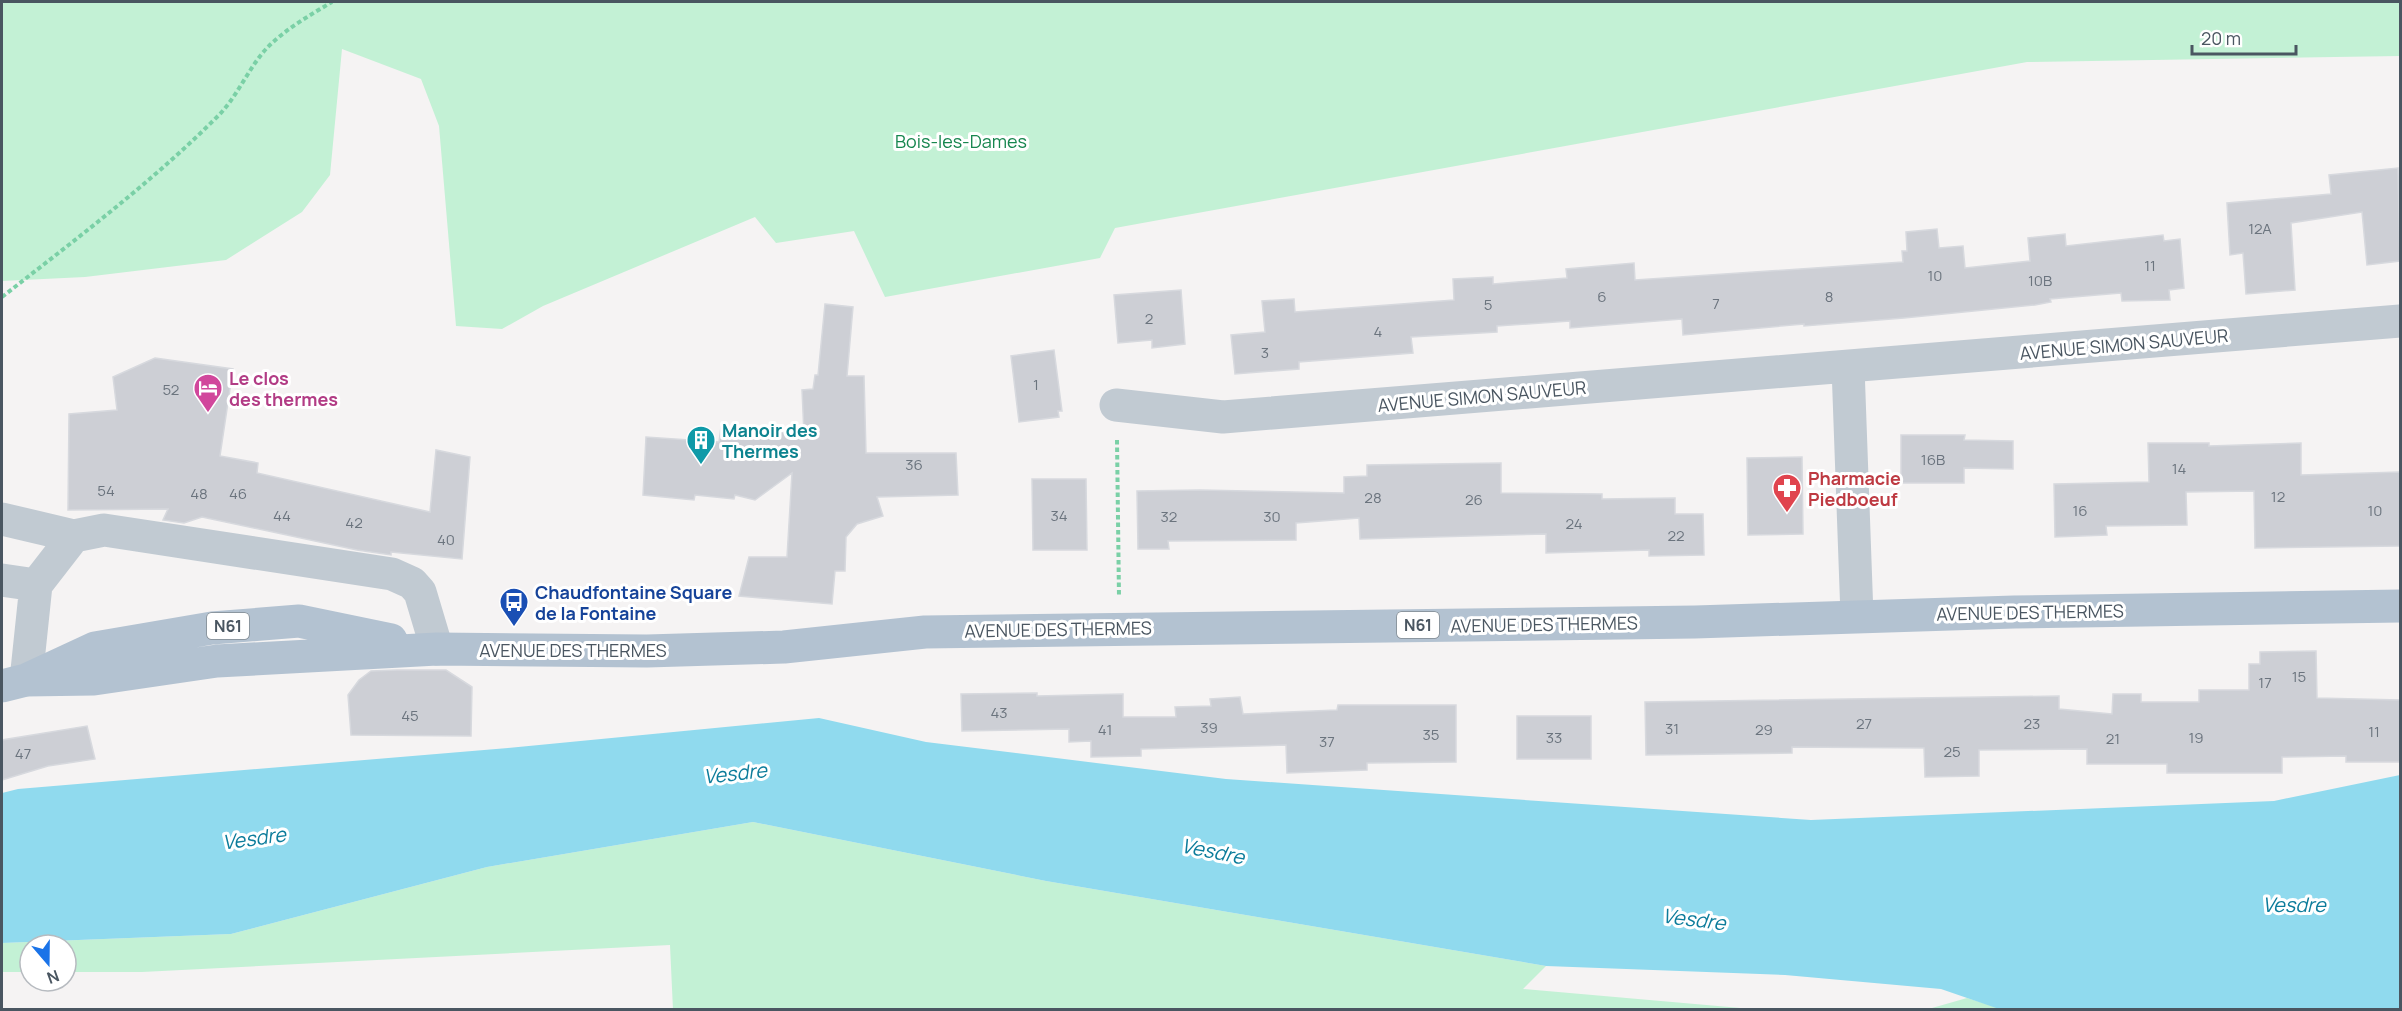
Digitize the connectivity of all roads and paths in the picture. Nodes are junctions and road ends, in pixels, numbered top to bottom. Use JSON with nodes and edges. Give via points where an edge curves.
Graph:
{"nodes":[{"id":1,"x":332,"y":2,"type":"edge"},
{"id":2,"x":2,"y":297,"type":"edge"},
{"id":3,"x":2400,"y":321,"type":"edge"},
{"id":4,"x":1848,"y":367,"type":"junction"},
{"id":5,"x":1116,"y":405,"type":"joint"},
{"id":6,"x":2,"y":519,"type":"edge"},
{"id":7,"x":74,"y":536,"type":"junction"},
{"id":8,"x":2,"y":580,"type":"edge"},
{"id":9,"x":36,"y":585,"type":"junction"},
{"id":10,"x":2400,"y":606,"type":"edge"},
{"id":11,"x":1857,"y":616,"type":"junction"},
{"id":12,"x":1119,"y":628,"type":"junction"},
{"id":13,"x":436,"y":649,"type":"junction"},
{"id":14,"x":14,"y":682,"type":"edge"}],
"edges":[{"from":1,"to":2,"type":"path","via":[[266,49],[220,113],[170,162],[112,213]]},
{"from":3,"to":4,"type":"street","name":"AVENUE SIMON SAUVEUR"},
{"from":4,"to":5,"type":"street","name":"AVENUE SIMON SAUVEUR","via":[[1223,417]]},
{"from":4,"to":11,"type":"street"},
{"from":5,"to":12,"type":"path"},
{"from":6,"to":7,"type":"street"},
{"from":7,"to":9,"type":"street"},
{"from":7,"to":13,"type":"street","via":[[104,530],[392,574],[412,583],[420,592]]},
{"from":8,"to":9,"type":"street"},
{"from":9,"to":14,"type":"street","name":"AVENUE DES THERMES"},
{"from":10,"to":11,"type":"main road","name":"AVENUE DES THERMES","number":"N61"},
{"from":11,"to":12,"type":"main road","name":"AVENUE DES THERMES","number":"N61","via":[[1695,622]]},
{"from":12,"to":13,"type":"main road","name":"AVENUE DES THERMES","number":"N61","via":[[925,632],[784,647],[647,651]]},
{"from":13,"to":14,"type":"main road","name":"AVENUE DES THERMES","number":"N61","via":[[299,621],[212,628],[94,648]]}]}
